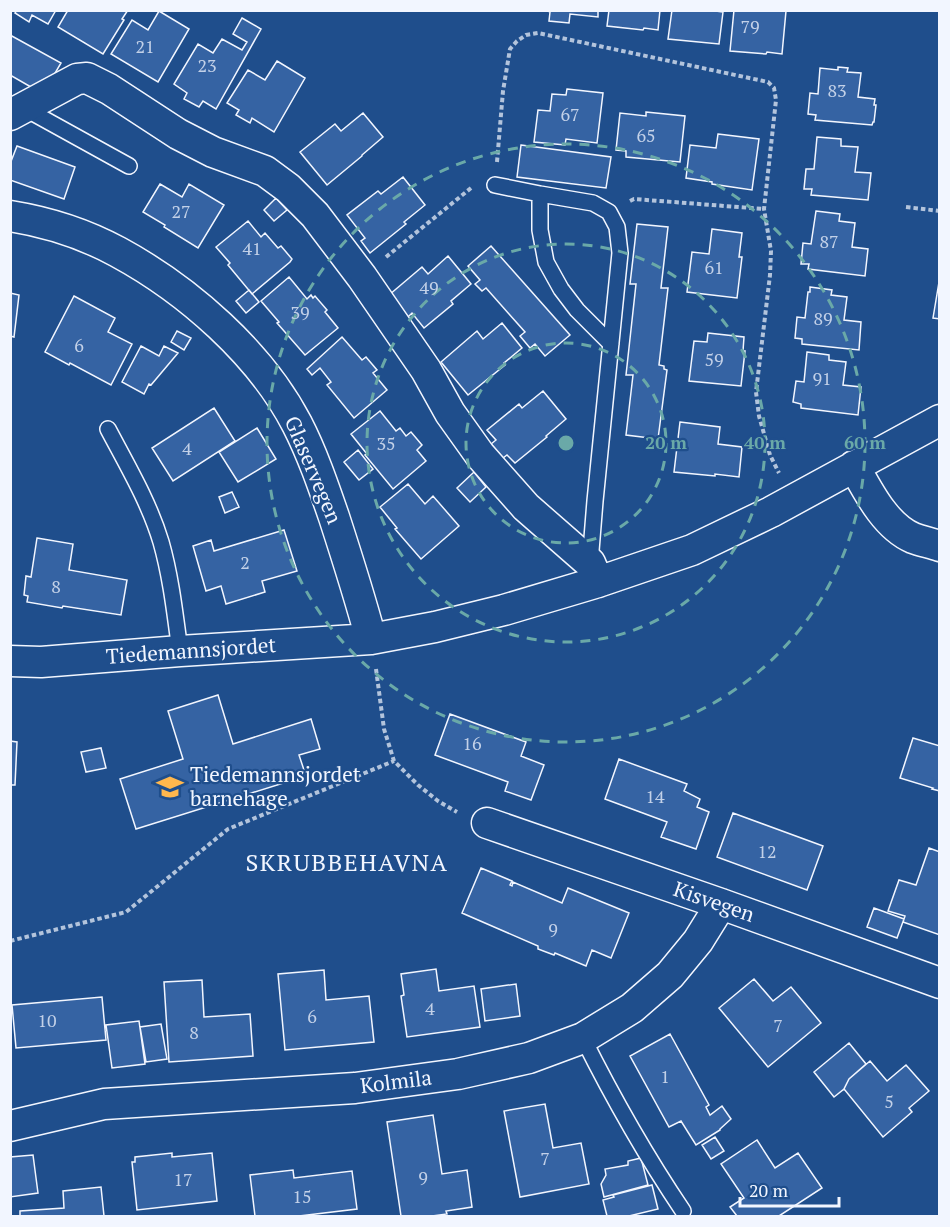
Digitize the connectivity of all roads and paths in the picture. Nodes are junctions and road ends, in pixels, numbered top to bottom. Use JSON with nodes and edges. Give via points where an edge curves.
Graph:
{"nodes":[{"id":1,"x":17,"y":112,"type":"edge"},
{"id":2,"x":129,"y":166,"type":"dead end"},
{"id":3,"x":495,"y":185,"type":"junction"},
{"id":4,"x":540,"y":194,"type":"junction"},
{"id":5,"x":906,"y":207,"type":"dead end"},
{"id":6,"x":764,"y":209,"type":"junction"},
{"id":7,"x":939,"y":211,"type":"edge"},
{"id":8,"x":609,"y":212,"type":"junction"},
{"id":9,"x":10,"y":216,"type":"edge"},
{"id":10,"x":362,"y":277,"type":"junction"},
{"id":11,"x":611,"y":344,"type":"junction"},
{"id":12,"x":939,"y":420,"type":"edge"},
{"id":13,"x":108,"y":429,"type":"dead end"},
{"id":14,"x":854,"y":466,"type":"junction"},
{"id":15,"x":793,"y":500,"type":"junction"},
{"id":16,"x":939,"y":546,"type":"edge"},
{"id":17,"x":594,"y":573,"type":"junction"},
{"id":18,"x":371,"y":639,"type":"junction"},
{"id":19,"x":180,"y":651,"type":"junction"},
{"id":20,"x":10,"y":662,"type":"edge"},
{"id":21,"x":394,"y":761,"type":"junction"},
{"id":22,"x":487,"y":823,"type":"joint"},
{"id":23,"x":721,"y":904,"type":"junction"},
{"id":24,"x":10,"y":941,"type":"edge"},
{"id":25,"x":939,"y":983,"type":"edge"},
{"id":26,"x":583,"y":1038,"type":"junction"},
{"id":27,"x":10,"y":1126,"type":"edge"},
{"id":28,"x":683,"y":1211,"type":"dead end"}],
"edges":[{"from":1,"to":2,"type":"lane"},
{"from":1,"to":10,"type":"street","via":[[77,79],[87,78],[178,134],[265,171],[315,215]]},
{"from":3,"to":4,"type":"lane"},
{"from":3,"to":6,"type":"path","via":[[510,49],[526,35],[538,33],[768,82],[774,88],[776,100]]},
{"from":3,"to":10,"type":"path","via":[[480,183],[469,189]]},
{"from":4,"to":8,"type":"lane","via":[[593,203]]},
{"from":4,"to":11,"type":"lane","via":[[540,230],[546,262],[576,310]]},
{"from":5,"to":7,"type":"path"},
{"from":6,"to":8,"type":"path","via":[[634,199]]},
{"from":6,"to":15,"type":"path","via":[[771,251],[770,275],[756,392],[770,455]]},
{"from":8,"to":11,"type":"lane","via":[[617,226],[620,253]]},
{"from":9,"to":18,"type":"street","name":"Glaservegen","via":[[80,235],[117,251],[163,279],[239,344],[297,423],[320,476]]},
{"from":10,"to":17,"type":"street","via":[[480,455],[526,507]]},
{"from":11,"to":17,"type":"lane","via":[[596,489]]},
{"from":12,"to":14,"type":"street"},
{"from":13,"to":19,"type":"lane","via":[[161,542]]},
{"from":14,"to":15,"type":"street"},
{"from":14,"to":16,"type":"street","via":[[872,498],[894,525],[911,537]]},
{"from":15,"to":17,"type":"street","via":[[692,550]]},
{"from":17,"to":18,"type":"street","via":[[504,610]]},
{"from":18,"to":19,"type":"street","name":"Tiedemannsjordet"},
{"from":18,"to":21,"type":"path","via":[[384,729]]},
{"from":19,"to":20,"type":"street","name":"Tiedemannsjordet"},
{"from":21,"to":22,"type":"path","via":[[438,801],[461,815]]},
{"from":21,"to":24,"type":"path","via":[[228,829],[126,912]]},
{"from":22,"to":23,"type":"street","name":"Kisvegen"},
{"from":23,"to":25,"type":"street","name":"Kisvegen"},
{"from":23,"to":26,"type":"street","name":"Kolmila","via":[[670,975],[632,1008]]},
{"from":26,"to":27,"type":"street","name":"Kolmila","via":[[529,1058],[458,1074],[355,1088],[104,1104]]},
{"from":26,"to":28,"type":"lane","via":[[630,1127]]}]}
